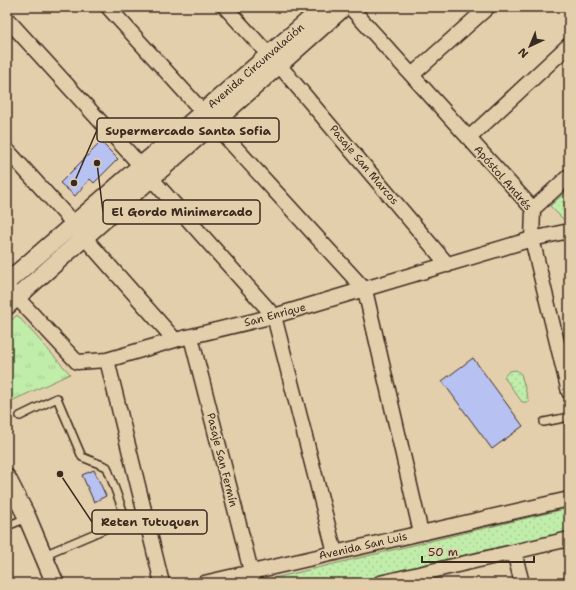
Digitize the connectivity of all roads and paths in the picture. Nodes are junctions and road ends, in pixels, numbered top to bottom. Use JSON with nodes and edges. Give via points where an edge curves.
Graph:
{"nodes":[{"id":1,"x":108,"y":7,"type":"edge"},
{"id":2,"x":225,"y":7,"type":"edge"},
{"id":3,"x":324,"y":7,"type":"edge"},
{"id":4,"x":344,"y":7,"type":"edge"},
{"id":5,"x":350,"y":7,"type":"edge"},
{"id":6,"x":488,"y":7,"type":"edge"},
{"id":7,"x":7,"y":19,"type":"edge"},
{"id":8,"x":569,"y":45,"type":"edge"},
{"id":9,"x":274,"y":60,"type":"junction"},
{"id":10,"x":412,"y":75,"type":"junction"},
{"id":11,"x":208,"y":117,"type":"junction"},
{"id":12,"x":469,"y":138,"type":"junction"},
{"id":13,"x":7,"y":150,"type":"edge"},
{"id":14,"x":146,"y":172,"type":"junction"},
{"id":15,"x":569,"y":176,"type":"edge"},
{"id":16,"x":534,"y":209,"type":"junction"},
{"id":17,"x":79,"y":231,"type":"junction"},
{"id":18,"x":569,"y":231,"type":"edge"},
{"id":19,"x":532,"y":239,"type":"junction"},
{"id":20,"x":448,"y":265,"type":"junction"},
{"id":21,"x":7,"y":282,"type":"edge"},
{"id":22,"x":365,"y":290,"type":"junction"},
{"id":23,"x":10,"y":297,"type":"edge"},
{"id":24,"x":274,"y":316,"type":"junction"},
{"id":25,"x":191,"y":337,"type":"junction"},
{"id":26,"x":175,"y":340,"type":"junction"},
{"id":27,"x":107,"y":360,"type":"junction"},
{"id":28,"x":569,"y":392,"type":"edge"},
{"id":29,"x":20,"y":416,"type":"dead end"},
{"id":30,"x":569,"y":417,"type":"edge"},
{"id":31,"x":544,"y":422,"type":"dead end"},
{"id":32,"x":7,"y":478,"type":"edge"},
{"id":33,"x":569,"y":499,"type":"edge"},
{"id":34,"x":28,"y":517,"type":"junction"},
{"id":35,"x":7,"y":526,"type":"edge"},
{"id":36,"x":421,"y":533,"type":"junction"},
{"id":37,"x":569,"y":539,"type":"edge"},
{"id":38,"x":514,"y":552,"type":"junction"},
{"id":39,"x":335,"y":553,"type":"junction"},
{"id":40,"x":43,"y":555,"type":"junction"},
{"id":41,"x":430,"y":577,"type":"edge"},
{"id":42,"x":252,"y":578,"type":"edge"},
{"id":43,"x":55,"y":583,"type":"edge"},
{"id":44,"x":162,"y":583,"type":"edge"},
{"id":45,"x":204,"y":583,"type":"edge"},
{"id":46,"x":380,"y":583,"type":"edge"},
{"id":47,"x":522,"y":583,"type":"edge"}],
"edges":[{"from":1,"to":11,"type":"street"},
{"from":2,"to":9,"type":"street","name":"Pasaje San Marcos"},
{"from":3,"to":9,"type":"street","name":"Avenida Circunvalación"},
{"from":4,"to":9,"type":"street","name":"Avenida Circunvalación"},
{"from":5,"to":10,"type":"street","name":"Apóstol Andrés"},
{"from":6,"to":10,"type":"street"},
{"from":7,"to":14,"type":"street"},
{"from":8,"to":12,"type":"street"},
{"from":9,"to":11,"type":"street","name":"Avenida Circunvalación"},
{"from":9,"to":20,"type":"street","name":"Pasaje San Marcos"},
{"from":10,"to":12,"type":"street","name":"Apóstol Andrés"},
{"from":11,"to":14,"type":"street","name":"Avenida Circunvalación"},
{"from":11,"to":22,"type":"street"},
{"from":12,"to":16,"type":"street","name":"Apóstol Andrés"},
{"from":13,"to":17,"type":"street"},
{"from":14,"to":17,"type":"street","name":"Avenida Circunvalación"},
{"from":14,"to":24,"type":"street"},
{"from":15,"to":16,"type":"street"},
{"from":16,"to":19,"type":"street","name":"Apóstol Andrés"},
{"from":17,"to":21,"type":"street","name":"Avenida Circunvalación"},
{"from":17,"to":23,"type":"street","name":"Avenida Circunvalación"},
{"from":17,"to":26,"type":"street"},
{"from":18,"to":19,"type":"street","name":"San Enrique"},
{"from":19,"to":20,"type":"street","name":"San Enrique"},
{"from":19,"to":28,"type":"street","name":"Apóstol Andrés"},
{"from":20,"to":22,"type":"street","name":"San Enrique"},
{"from":22,"to":24,"type":"street","name":"San Enrique"},
{"from":22,"to":36,"type":"street"},
{"from":23,"to":27,"type":"street","name":"San Enrique","via":[[77,362]]},
{"from":24,"to":25,"type":"street","name":"San Enrique"},
{"from":24,"to":39,"type":"street"},
{"from":25,"to":26,"type":"street","name":"San Enrique"},
{"from":25,"to":42,"type":"street","name":"Pasaje San Fermín"},
{"from":26,"to":27,"type":"street","name":"San Enrique"},
{"from":27,"to":44,"type":"street"},
{"from":29,"to":40,"type":"lane","via":[[57,398],[82,457],[107,467],[124,511],[112,526]]},
{"from":30,"to":31,"type":"lane"},
{"from":32,"to":34,"type":"street"},
{"from":33,"to":36,"type":"street","name":"Avenida San Luis"},
{"from":34,"to":35,"type":"lane"},
{"from":34,"to":40,"type":"street"},
{"from":36,"to":39,"type":"street","name":"Avenida San Luis"},
{"from":37,"to":38,"type":"street"},
{"from":38,"to":41,"type":"street"},
{"from":38,"to":47,"type":"street"},
{"from":39,"to":42,"type":"street","name":"Avenida San Luis"},
{"from":40,"to":43,"type":"street"},
{"from":41,"to":46,"type":"street"},
{"from":42,"to":45,"type":"street","name":"Avenida San Luis"}]}
